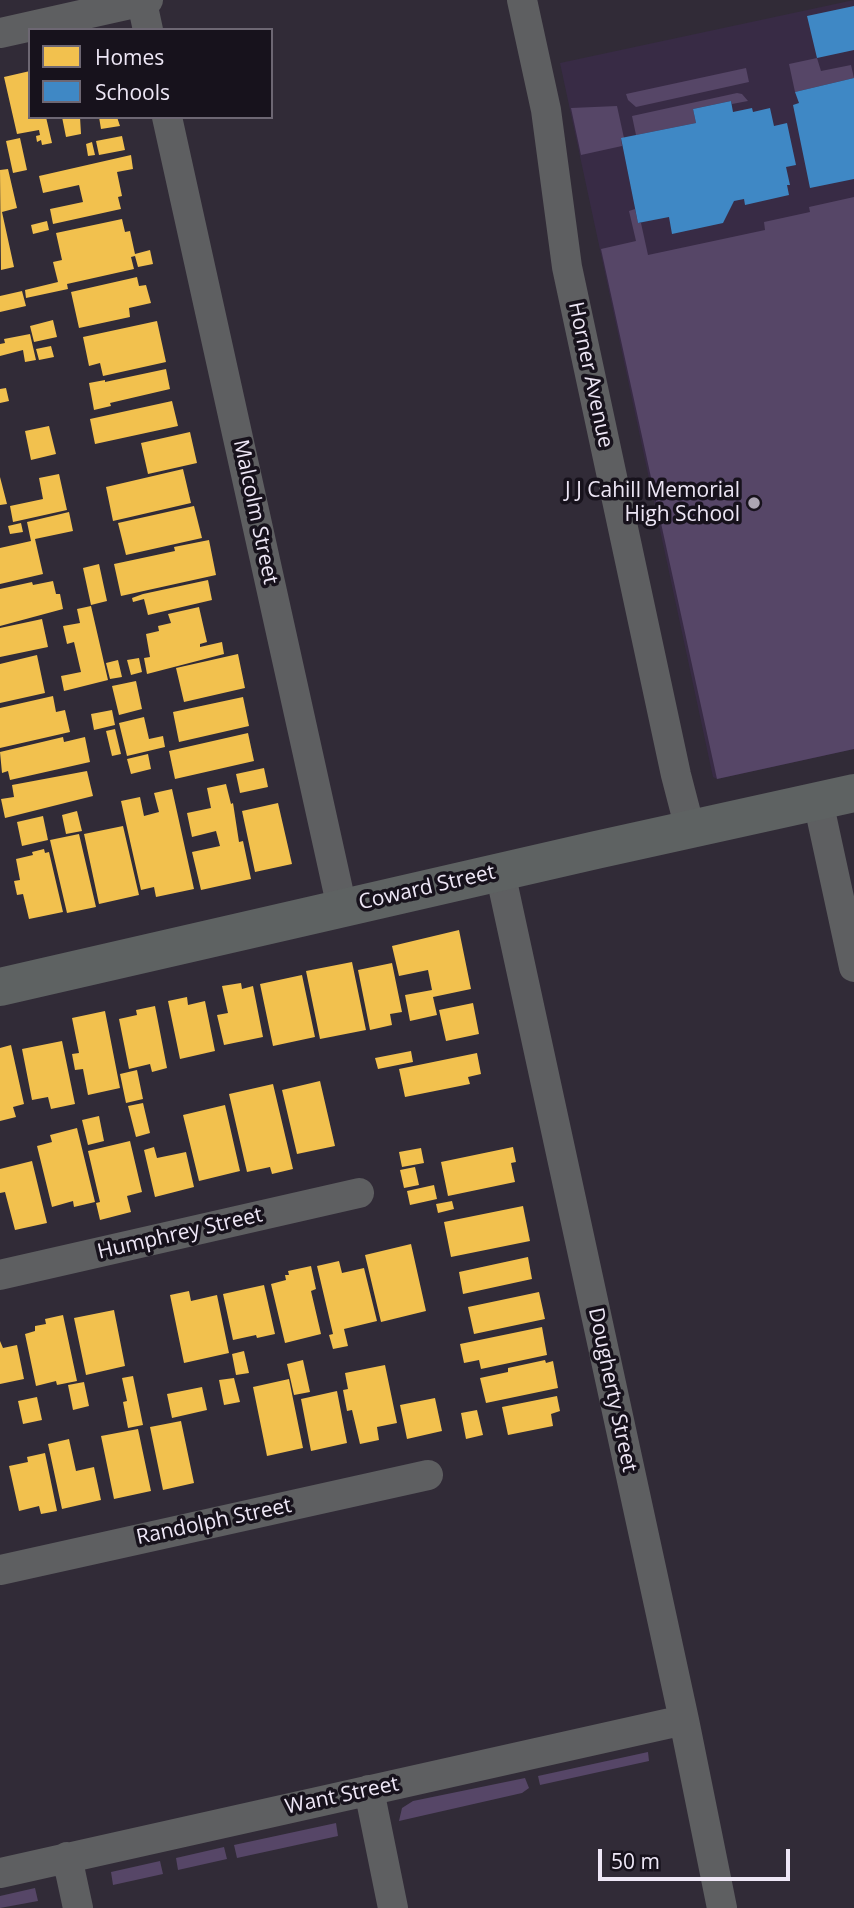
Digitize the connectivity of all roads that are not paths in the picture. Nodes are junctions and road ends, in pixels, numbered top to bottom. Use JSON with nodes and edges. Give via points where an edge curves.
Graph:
{"nodes":[{"id":1,"x":522,"y":0,"type":"edge"},
{"id":2,"x":146,"y":10,"type":"edge"},
{"id":3,"x":32,"y":28,"type":"edge"},
{"id":4,"x":28,"y":29,"type":"edge"},
{"id":5,"x":0,"y":33,"type":"edge"},
{"id":6,"x":167,"y":119,"type":"edge"},
{"id":7,"x":836,"y":797,"type":"edge"},
{"id":8,"x":690,"y":829,"type":"junction"},
{"id":9,"x":500,"y":872,"type":"junction"},
{"id":10,"x":342,"y":908,"type":"junction"},
{"id":11,"x":854,"y":967,"type":"edge"},
{"id":12,"x":0,"y":987,"type":"edge"},
{"id":13,"x":359,"y":1193,"type":"dead end"},
{"id":14,"x":0,"y":1275,"type":"edge"},
{"id":15,"x":428,"y":1475,"type":"dead end"},
{"id":16,"x":0,"y":1570,"type":"edge"},
{"id":17,"x":684,"y":1720,"type":"junction"},
{"id":18,"x":369,"y":1790,"type":"junction"},
{"id":19,"x":67,"y":1857,"type":"junction"},
{"id":20,"x":0,"y":1873,"type":"edge"},
{"id":21,"x":78,"y":1908,"type":"edge"},
{"id":22,"x":393,"y":1908,"type":"edge"},
{"id":23,"x":722,"y":1908,"type":"edge"}],
"edges":[{"from":1,"to":8,"type":"street","name":"Horner Avenue","via":[[545,110],[567,267]]},
{"from":2,"to":3,"type":"street"},
{"from":4,"to":5,"type":"street"},
{"from":6,"to":10,"type":"street","name":"Malcolm Street"},
{"from":7,"to":8,"type":"street","name":"Coward Street"},
{"from":7,"to":11,"type":"street"},
{"from":8,"to":9,"type":"street","name":"Coward Street"},
{"from":9,"to":10,"type":"street","name":"Coward Street"},
{"from":9,"to":17,"type":"street","name":"Dougherty Street"},
{"from":10,"to":12,"type":"street","name":"Coward Street"},
{"from":13,"to":14,"type":"street","name":"Humphrey Street"},
{"from":15,"to":16,"type":"street","name":"Randolph Street"},
{"from":17,"to":18,"type":"street","name":"Want Street"},
{"from":17,"to":23,"type":"street","name":"Dougherty Street"},
{"from":18,"to":19,"type":"street","name":"Want Street"},
{"from":18,"to":22,"type":"street"},
{"from":19,"to":20,"type":"street","name":"Want Street"},
{"from":19,"to":21,"type":"street"}]}
